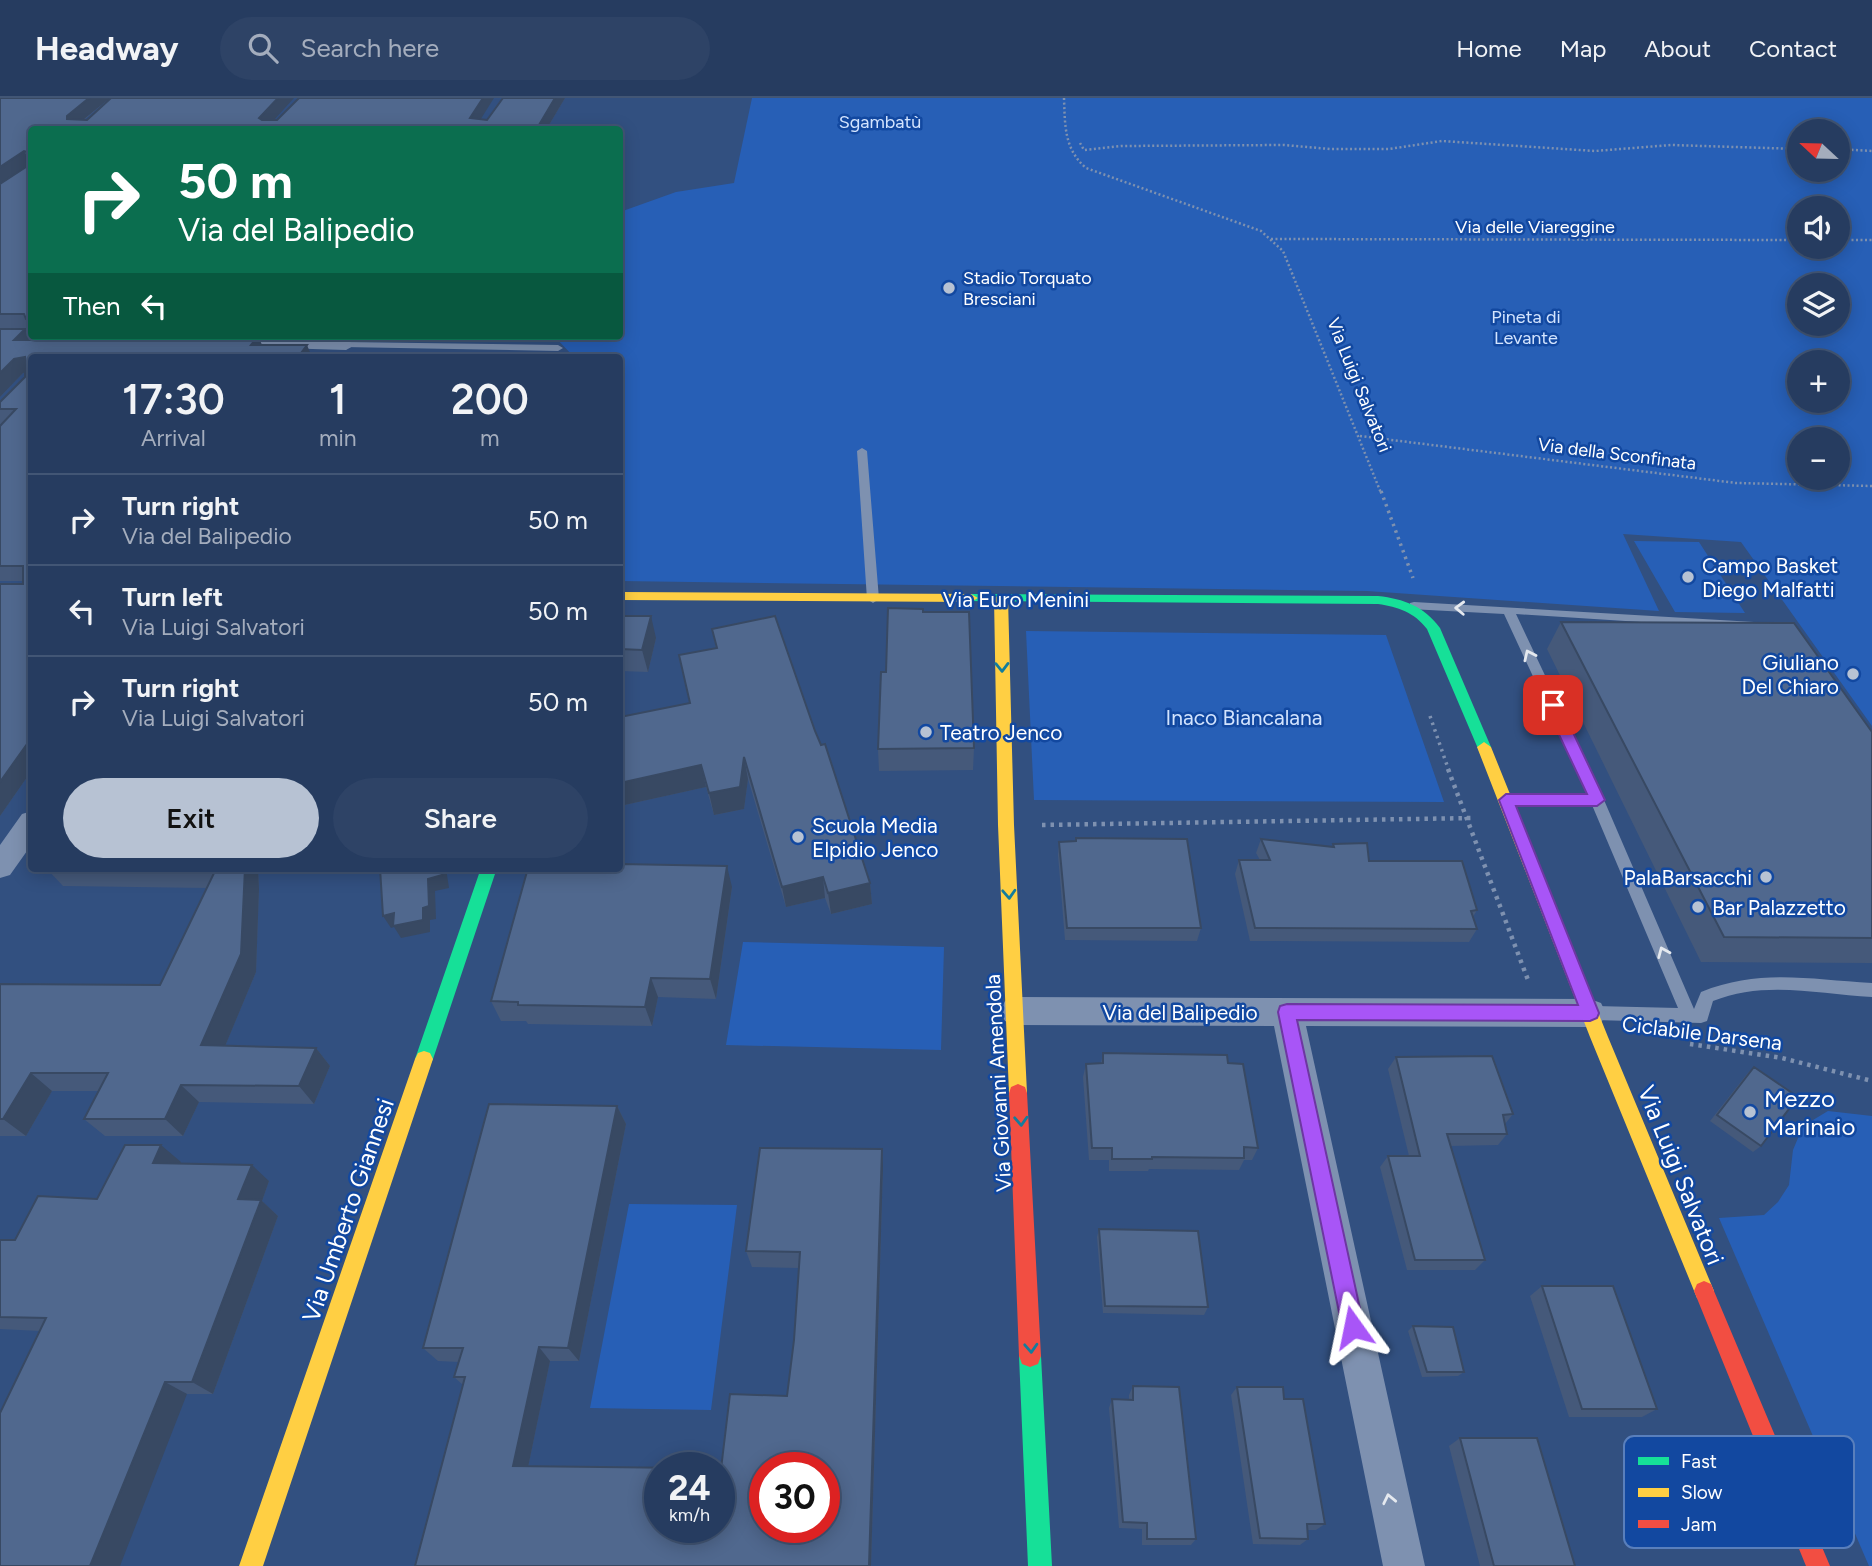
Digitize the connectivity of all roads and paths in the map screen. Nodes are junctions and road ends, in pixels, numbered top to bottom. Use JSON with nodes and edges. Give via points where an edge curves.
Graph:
{"nodes":[{"id":1,"x":1064,"y":98,"type":"edge"},
{"id":2,"x":1080,"y":143,"type":"dead end"},
{"id":3,"x":1787,"y":149,"type":"edge"},
{"id":4,"x":1850,"y":150,"type":"edge"},
{"id":5,"x":1872,"y":151,"type":"edge"},
{"id":6,"x":0,"y":168,"type":"edge"},
{"id":7,"x":28,"y":169,"type":"edge"},
{"id":8,"x":28,"y":172,"type":"edge"},
{"id":9,"x":16,"y":182,"type":"edge"},
{"id":10,"x":1270,"y":239,"type":"junction"},
{"id":11,"x":1787,"y":240,"type":"edge"},
{"id":12,"x":1850,"y":240,"type":"edge"},
{"id":13,"x":1872,"y":240,"type":"edge"},
{"id":14,"x":0,"y":335,"type":"edge"},
{"id":15,"x":28,"y":336,"type":"edge"},
{"id":16,"x":69,"y":340,"type":"edge"},
{"id":17,"x":202,"y":341,"type":"edge"},
{"id":18,"x":343,"y":346,"type":"edge"},
{"id":19,"x":496,"y":347,"type":"junction"},
{"id":20,"x":558,"y":348,"type":"dead end"},
{"id":21,"x":55,"y":354,"type":"edge"},
{"id":22,"x":492,"y":354,"type":"edge"},
{"id":23,"x":1360,"y":436,"type":"junction"},
{"id":24,"x":862,"y":451,"type":"dead end"},
{"id":25,"x":1872,"y":486,"type":"edge"},
{"id":26,"x":623,"y":596,"type":"edge"},
{"id":27,"x":1001,"y":598,"type":"junction"},
{"id":28,"x":873,"y":599,"type":"junction"},
{"id":29,"x":1413,"y":606,"type":"junction"},
{"id":30,"x":1508,"y":610,"type":"junction"},
{"id":31,"x":1762,"y":629,"type":"edge"},
{"id":32,"x":1429,"y":712,"type":"dead end"},
{"id":33,"x":1506,"y":800,"type":"junction"},
{"id":34,"x":1597,"y":800,"type":"junction"},
{"id":35,"x":1465,"y":818,"type":"junction"},
{"id":36,"x":1514,"y":818,"type":"junction"},
{"id":37,"x":1006,"y":825,"type":"junction"},
{"id":38,"x":28,"y":827,"type":"edge"},
{"id":39,"x":0,"y":867,"type":"edge"},
{"id":40,"x":488,"y":872,"type":"edge"},
{"id":41,"x":1872,"y":990,"type":"edge"},
{"id":42,"x":1016,"y":1011,"type":"junction"},
{"id":43,"x":1287,"y":1012,"type":"junction"},
{"id":44,"x":1590,"y":1013,"type":"junction"},
{"id":45,"x":1542,"y":1014,"type":"junction"},
{"id":46,"x":1689,"y":1015,"type":"junction"},
{"id":47,"x":1681,"y":1043,"type":"dead end"},
{"id":48,"x":1872,"y":1081,"type":"edge"},
{"id":49,"x":1764,"y":1436,"type":"edge"},
{"id":50,"x":1811,"y":1548,"type":"edge"},
{"id":51,"x":251,"y":1566,"type":"edge"},
{"id":52,"x":1040,"y":1566,"type":"edge"},
{"id":53,"x":1404,"y":1566,"type":"edge"},
{"id":54,"x":1818,"y":1566,"type":"edge"}],
"edges":[{"from":1,"to":10,"type":"path","name":"Via Luigi Salvatori","via":[[1068,149],[1074,160],[1261,231]]},
{"from":2,"to":3,"type":"path","via":[[1084,150],[1284,145],[1389,149],[1443,141],[1595,151],[1671,145]]},
{"from":4,"to":5,"type":"path"},
{"from":6,"to":7,"type":"street"},
{"from":8,"to":9,"type":"street"},
{"from":10,"to":11,"type":"path","name":"Via delle Viareggine"},
{"from":10,"to":23,"type":"path","name":"Via Luigi Salvatori","via":[[1283,251]]},
{"from":12,"to":13,"type":"path"},
{"from":14,"to":15,"type":"street"},
{"from":16,"to":21,"type":"street"},
{"from":17,"to":18,"type":"street"},
{"from":18,"to":19,"type":"lane"},
{"from":19,"to":20,"type":"lane"},
{"from":19,"to":22,"type":"lane"},
{"from":23,"to":25,"type":"path","name":"Via della Sconfinata","via":[[1736,483]]},
{"from":23,"to":29,"type":"path","name":"Via Luigi Salvatori","via":[[1414,581]]},
{"from":24,"to":28,"type":"lane"},
{"from":26,"to":28,"type":"street","name":"Via Euro Menini"},
{"from":27,"to":28,"type":"street","name":"Via Euro Menini"},
{"from":27,"to":29,"type":"street","name":"Via Euro Menini","via":[[1378,600]]},
{"from":27,"to":37,"type":"street","name":"Via Giovanni Amendola","one_way":true},
{"from":30,"to":29,"type":"lane","one_way":true},
{"from":29,"to":33,"type":"street","name":"Via Luigi Salvatori","via":[[1426,614],[1439,638]]},
{"from":30,"to":31,"type":"lane","via":[[1718,621]]},
{"from":34,"to":30,"type":"lane","one_way":true},
{"from":32,"to":35,"type":"path"},
{"from":33,"to":34,"type":"lane"},
{"from":33,"to":36,"type":"street","name":"Via Luigi Salvatori"},
{"from":46,"to":34,"type":"lane","one_way":true},
{"from":35,"to":36,"type":"path"},
{"from":35,"to":37,"type":"path"},
{"from":35,"to":45,"type":"path"},
{"from":36,"to":44,"type":"street","name":"Via Luigi Salvatori"},
{"from":37,"to":42,"type":"street","name":"Via Giovanni Amendola","one_way":true},
{"from":38,"to":39,"type":"street"},
{"from":40,"to":51,"type":"street","name":"Via Umberto Giannesi"},
{"from":41,"to":46,"type":"lane","via":[[1742,984],[1707,997],[1701,1016]]},
{"from":42,"to":43,"type":"street","name":"Via del Balipedio"},
{"from":42,"to":52,"type":"street","name":"Via Giovanni Amendola","one_way":true},
{"from":43,"to":45,"type":"street","name":"Via del Balipedio"},
{"from":53,"to":43,"type":"street","one_way":true},
{"from":44,"to":45,"type":"street","name":"Via del Balipedio"},
{"from":44,"to":46,"type":"lane","name":"Via del Balipedio"},
{"from":44,"to":49,"type":"street","name":"Via Luigi Salvatori"},
{"from":47,"to":48,"type":"path","name":"Ciclabile Darsena","via":[[1798,1061]]},
{"from":50,"to":54,"type":"street","name":"Via Luigi Salvatori"}]}
